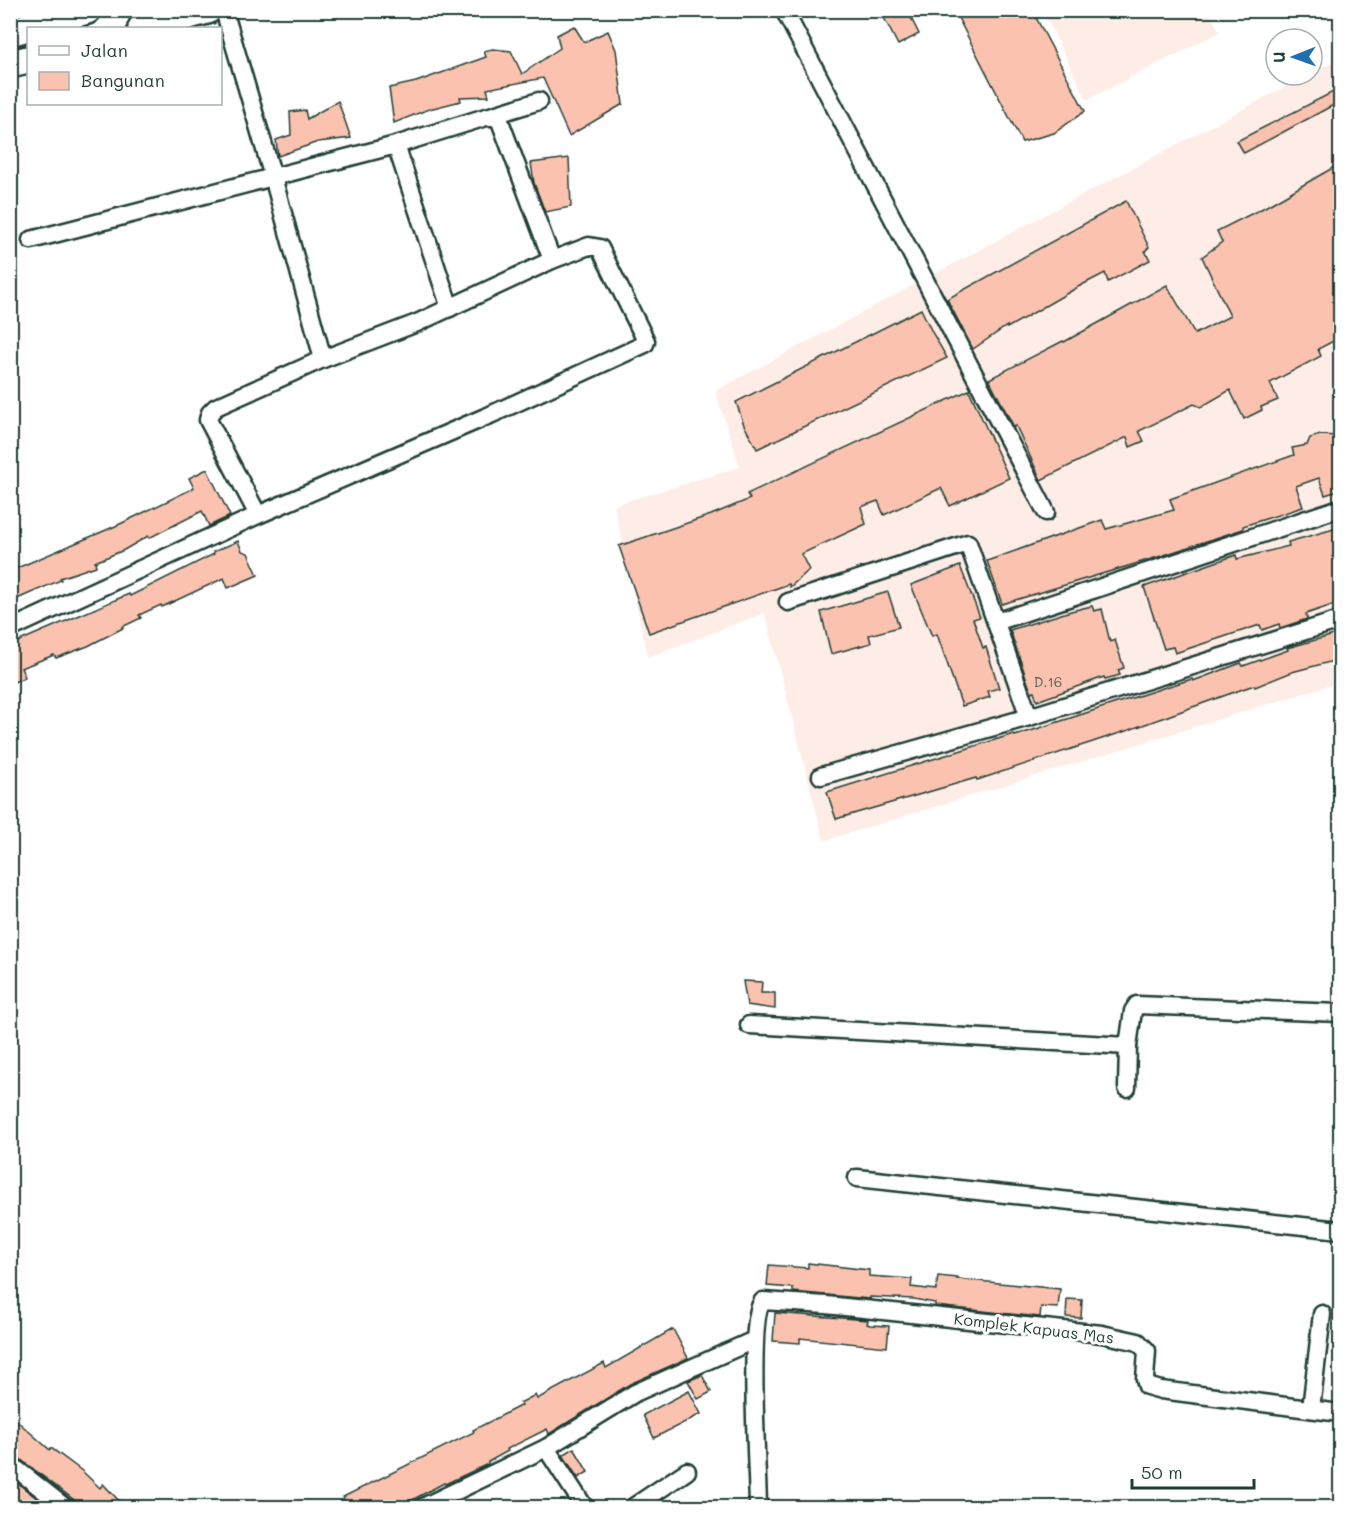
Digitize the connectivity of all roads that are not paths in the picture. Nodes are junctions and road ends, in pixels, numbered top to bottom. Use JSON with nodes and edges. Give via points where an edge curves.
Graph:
{"nodes":[{"id":1,"x":87,"y":10,"type":"edge"},
{"id":2,"x":207,"y":10,"type":"edge"},
{"id":3,"x":224,"y":10,"type":"edge"},
{"id":4,"x":784,"y":10,"type":"edge"},
{"id":5,"x":27,"y":27,"type":"edge"},
{"id":6,"x":28,"y":27,"type":"edge"},
{"id":7,"x":146,"y":27,"type":"edge"},
{"id":8,"x":10,"y":32,"type":"edge"},
{"id":9,"x":27,"y":60,"type":"edge"},
{"id":10,"x":10,"y":64,"type":"edge"},
{"id":11,"x":539,"y":101,"type":"dead end"},
{"id":12,"x":486,"y":117,"type":"junction"},
{"id":13,"x":396,"y":145,"type":"junction"},
{"id":14,"x":273,"y":177,"type":"junction"},
{"id":15,"x":31,"y":240,"type":"dead end"},
{"id":16,"x":552,"y":260,"type":"junction"},
{"id":17,"x":450,"y":308,"type":"junction"},
{"id":18,"x":323,"y":359,"type":"junction"},
{"id":19,"x":1341,"y":508,"type":"edge"},
{"id":20,"x":1046,"y":512,"type":"dead end"},
{"id":21,"x":258,"y":515,"type":"junction"},
{"id":22,"x":788,"y":602,"type":"dead end"},
{"id":23,"x":1341,"y":620,"type":"edge"},
{"id":24,"x":996,"y":622,"type":"junction"},
{"id":25,"x":10,"y":629,"type":"edge"},
{"id":26,"x":1029,"y":717,"type":"junction"},
{"id":27,"x":821,"y":776,"type":"dead end"},
{"id":28,"x":1341,"y":1013,"type":"edge"},
{"id":29,"x":749,"y":1026,"type":"dead end"},
{"id":30,"x":1128,"y":1046,"type":"junction"},
{"id":31,"x":1127,"y":1088,"type":"dead end"},
{"id":32,"x":857,"y":1178,"type":"dead end"},
{"id":33,"x":1341,"y":1230,"type":"edge"},
{"id":34,"x":1322,"y":1314,"type":"dead end"},
{"id":35,"x":754,"y":1340,"type":"junction"},
{"id":36,"x":1311,"y":1409,"type":"junction"},
{"id":37,"x":1341,"y":1413,"type":"edge"},
{"id":38,"x":546,"y":1448,"type":"junction"},
{"id":39,"x":10,"y":1464,"type":"edge"},
{"id":40,"x":687,"y":1471,"type":"dead end"},
{"id":41,"x":66,"y":1508,"type":"edge"},
{"id":42,"x":421,"y":1508,"type":"edge"},
{"id":43,"x":585,"y":1508,"type":"edge"},
{"id":44,"x":632,"y":1508,"type":"edge"},
{"id":45,"x":758,"y":1508,"type":"edge"}],
"edges":[{"from":1,"to":6,"type":"highway"},
{"from":2,"to":7,"type":"highway"},
{"from":3,"to":14,"type":"street"},
{"from":4,"to":20,"type":"street"},
{"from":5,"to":8,"type":"highway"},
{"from":9,"to":10,"type":"highway"},
{"from":11,"to":12,"type":"street"},
{"from":12,"to":13,"type":"street"},
{"from":12,"to":16,"type":"street","via":[[495,117],[500,122]]},
{"from":13,"to":14,"type":"street"},
{"from":13,"to":17,"type":"street"},
{"from":14,"to":15,"type":"street"},
{"from":14,"to":18,"type":"street"},
{"from":16,"to":17,"type":"street"},
{"from":16,"to":21,"type":"street","via":[[589,246],[600,248],[645,344]]},
{"from":17,"to":18,"type":"street"},
{"from":18,"to":21,"type":"street","via":[[210,413],[208,420]]},
{"from":19,"to":24,"type":"street"},
{"from":21,"to":25,"type":"street"},
{"from":22,"to":24,"type":"street","via":[[968,543]]},
{"from":23,"to":26,"type":"street"},
{"from":24,"to":26,"type":"street"},
{"from":26,"to":27,"type":"street"},
{"from":28,"to":30,"type":"street","via":[[1137,1005]]},
{"from":29,"to":30,"type":"street"},
{"from":30,"to":31,"type":"street"},
{"from":32,"to":33,"type":"street"},
{"from":34,"to":36,"type":"street"},
{"from":35,"to":36,"type":"street","name":"Komplek Kapuas Mas","via":[[759,1306],[771,1300],[1102,1334],[1138,1342],[1147,1351],[1147,1386]]},
{"from":35,"to":38,"type":"street","via":[[635,1393]]},
{"from":35,"to":45,"type":"street"},
{"from":36,"to":37,"type":"street","name":"Komplek Kapuas Mas"},
{"from":38,"to":42,"type":"street"},
{"from":38,"to":43,"type":"street"},
{"from":39,"to":41,"type":"street"},
{"from":40,"to":44,"type":"street"}]}
